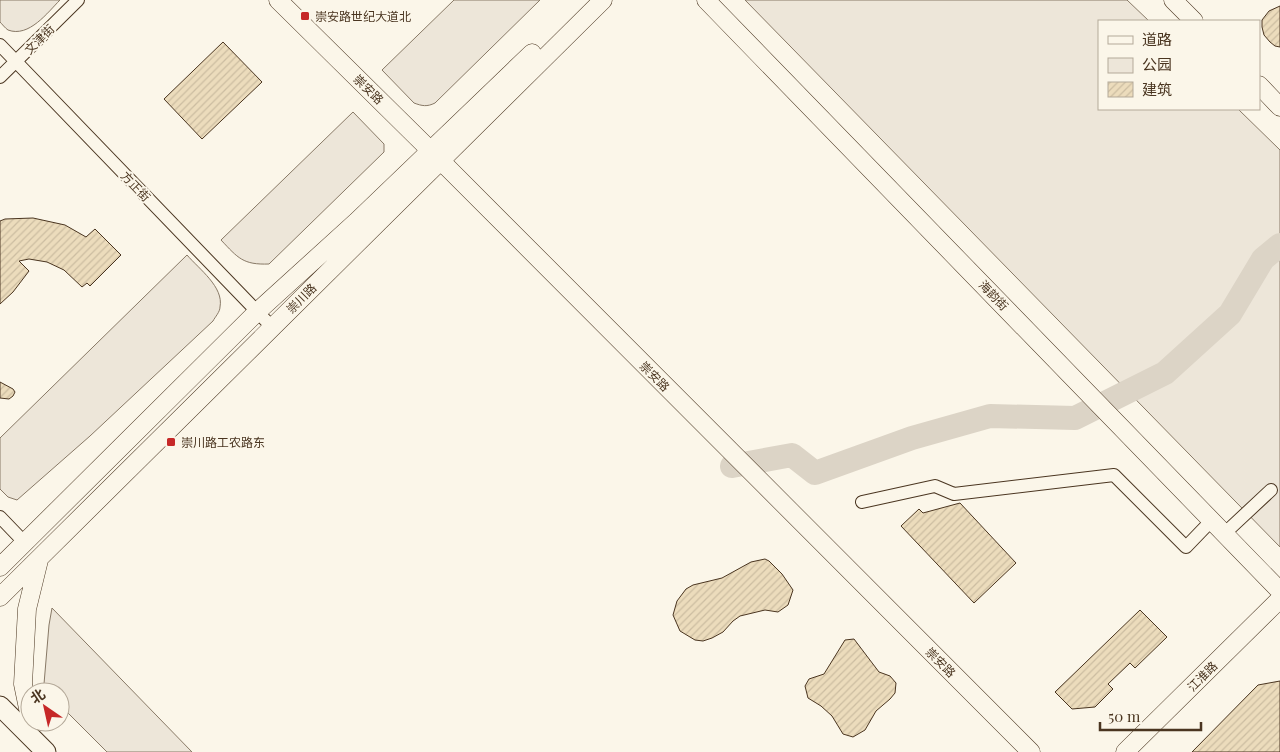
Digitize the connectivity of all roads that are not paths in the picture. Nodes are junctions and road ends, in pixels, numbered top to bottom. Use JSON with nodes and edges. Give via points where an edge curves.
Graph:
{"nodes":[{"id":1,"x":78,"y":0,"type":"edge"},
{"id":2,"x":278,"y":0,"type":"edge"},
{"id":3,"x":586,"y":0,"type":"edge"},
{"id":4,"x":603,"y":0,"type":"edge"},
{"id":5,"x":706,"y":0,"type":"edge"},
{"id":6,"x":1173,"y":0,"type":"edge"},
{"id":7,"x":1193,"y":20,"type":"edge"},
{"id":8,"x":0,"y":45,"type":"edge"},
{"id":9,"x":16,"y":62,"type":"junction"},
{"id":10,"x":0,"y":77,"type":"edge"},
{"id":11,"x":1260,"y":87,"type":"edge"},
{"id":12,"x":1280,"y":107,"type":"edge"},
{"id":13,"x":435,"y":156,"type":"junction"},
{"id":14,"x":258,"y":312,"type":"junction"},
{"id":15,"x":272,"y":327,"type":"junction"},
{"id":16,"x":1271,"y":490,"type":"dead end"},
{"id":17,"x":862,"y":502,"type":"dead end"},
{"id":18,"x":0,"y":518,"type":"edge"},
{"id":19,"x":1212,"y":520,"type":"junction"},
{"id":20,"x":1225,"y":533,"type":"junction"},
{"id":21,"x":25,"y":542,"type":"junction"},
{"id":22,"x":0,"y":551,"type":"edge"},
{"id":23,"x":39,"y":560,"type":"junction"},
{"id":24,"x":0,"y":567,"type":"edge"},
{"id":25,"x":1280,"y":591,"type":"edge"},
{"id":26,"x":0,"y":597,"type":"edge"},
{"id":27,"x":1280,"y":599,"type":"edge"},
{"id":28,"x":0,"y":706,"type":"edge"},
{"id":29,"x":35,"y":733,"type":"edge"},
{"id":30,"x":1031,"y":752,"type":"edge"},
{"id":31,"x":1124,"y":752,"type":"edge"}],
"edges":[{"from":1,"to":9,"type":"street","name":"文津街"},
{"from":2,"to":13,"type":"street","name":"崇安路"},
{"from":3,"to":13,"type":"street","name":"崇川路"},
{"from":4,"to":13,"type":"street","name":"崇川路"},
{"from":5,"to":19,"type":"street","name":"海韵街"},
{"from":6,"to":7,"type":"street"},
{"from":8,"to":9,"type":"street","name":"方正街"},
{"from":9,"to":10,"type":"street","name":"文津街"},
{"from":9,"to":14,"type":"street","name":"方正街"},
{"from":11,"to":12,"type":"street"},
{"from":13,"to":14,"type":"street","name":"崇川路"},
{"from":13,"to":15,"type":"street","name":"崇川路"},
{"from":13,"to":30,"type":"street","name":"崇安路"},
{"from":14,"to":15,"type":"street","name":"方正街"},
{"from":14,"to":21,"type":"street","name":"崇川路"},
{"from":15,"to":23,"type":"street","name":"崇川路"},
{"from":16,"to":20,"type":"street"},
{"from":17,"to":19,"type":"street","via":[[936,486],[954,494],[1114,475],[1186,547]]},
{"from":18,"to":21,"type":"street"},
{"from":19,"to":20,"type":"street","name":"海韵街"},
{"from":20,"to":25,"type":"street","name":"海韵街"},
{"from":21,"to":22,"type":"street"},
{"from":21,"to":24,"type":"street","name":"崇川路"},
{"from":23,"to":26,"type":"street","name":"崇川路"},
{"from":23,"to":29,"type":"street","via":[[28,609],[23,684]]},
{"from":27,"to":31,"type":"street","name":"江淮路"},
{"from":28,"to":29,"type":"main road"}]}
